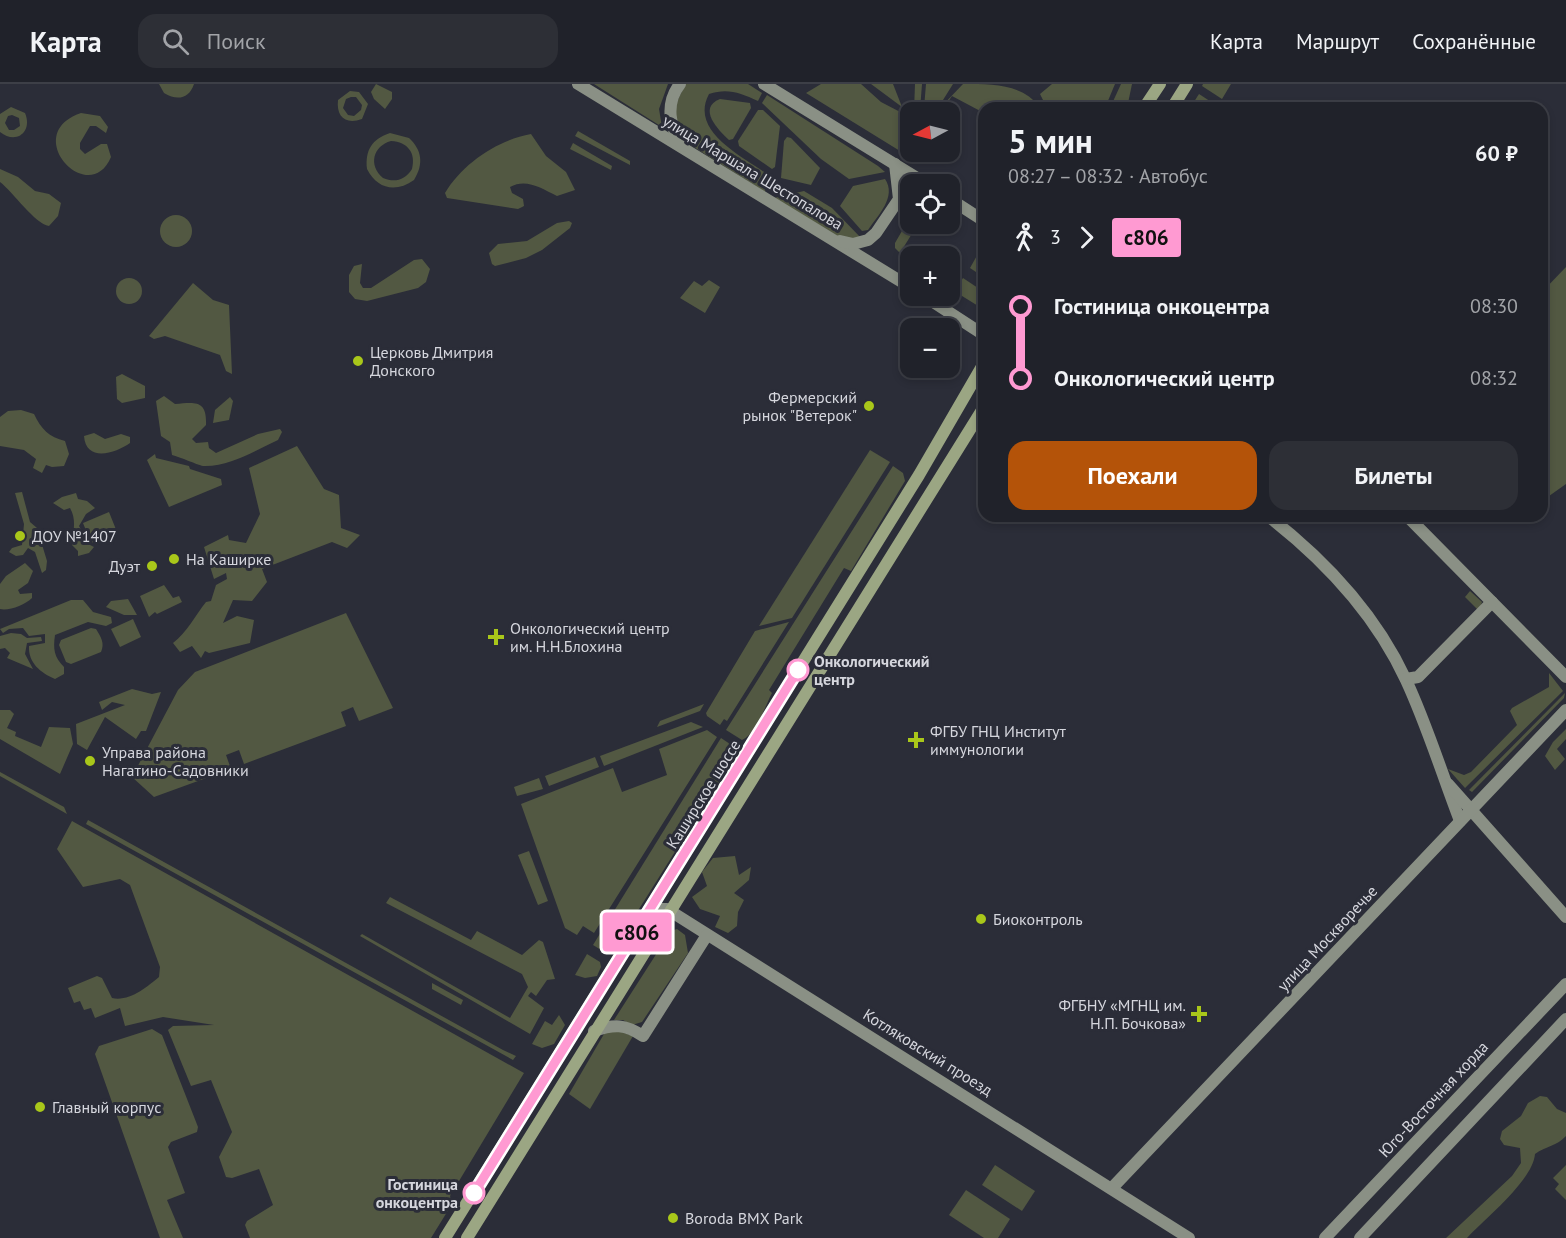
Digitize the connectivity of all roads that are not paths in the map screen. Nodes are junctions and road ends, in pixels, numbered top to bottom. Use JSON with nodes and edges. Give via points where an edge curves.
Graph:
{"nodes":[{"id":1,"x":578,"y":84,"type":"edge"},
{"id":2,"x":680,"y":84,"type":"edge"},
{"id":3,"x":764,"y":84,"type":"edge"},
{"id":4,"x":1160,"y":84,"type":"edge"},
{"id":5,"x":1187,"y":84,"type":"edge"},
{"id":6,"x":1148,"y":102,"type":"edge"},
{"id":7,"x":1176,"y":102,"type":"edge"},
{"id":8,"x":685,"y":150,"type":"junction"},
{"id":9,"x":896,"y":165,"type":"junction"},
{"id":10,"x":911,"y":174,"type":"edge"},
{"id":11,"x":960,"y":205,"type":"edge"},
{"id":12,"x":978,"y":217,"type":"edge"},
{"id":13,"x":827,"y":237,"type":"junction"},
{"id":14,"x":900,"y":281,"type":"edge"},
{"id":15,"x":939,"y":306,"type":"edge"},
{"id":16,"x":978,"y":331,"type":"edge"},
{"id":17,"x":978,"y":374,"type":"edge"},
{"id":18,"x":978,"y":416,"type":"edge"},
{"id":19,"x":1275,"y":522,"type":"edge"},
{"id":20,"x":1413,"y":522,"type":"edge"},
{"id":21,"x":1492,"y":602,"type":"junction"},
{"id":22,"x":1566,"y":677,"type":"edge"},
{"id":23,"x":1406,"y":679,"type":"junction"},
{"id":24,"x":1566,"y":710,"type":"edge"},
{"id":25,"x":1444,"y":778,"type":"junction"},
{"id":26,"x":1472,"y":808,"type":"junction"},
{"id":27,"x":1460,"y":821,"type":"junction"},
{"id":28,"x":671,"y":911,"type":"junction"},
{"id":29,"x":646,"y":916,"type":"junction"},
{"id":30,"x":1566,"y":917,"type":"edge"},
{"id":31,"x":707,"y":935,"type":"junction"},
{"id":32,"x":1566,"y":984,"type":"edge"},
{"id":33,"x":1566,"y":1019,"type":"edge"},
{"id":34,"x":594,"y":1030,"type":"junction"},
{"id":35,"x":1112,"y":1188,"type":"junction"},
{"id":36,"x":445,"y":1238,"type":"edge"},
{"id":37,"x":466,"y":1238,"type":"edge"},
{"id":38,"x":1189,"y":1238,"type":"edge"},
{"id":39,"x":1325,"y":1238,"type":"edge"},
{"id":40,"x":1360,"y":1238,"type":"edge"}],
"edges":[{"from":1,"to":8,"type":"main road","name":"улица Маршала Шестопалова"},
{"from":2,"to":8,"type":"main road","via":[[672,102],[670,121]]},
{"from":3,"to":9,"type":"main road"},
{"from":4,"to":6,"type":"main road"},
{"from":5,"to":7,"type":"main road"},
{"from":8,"to":13,"type":"main road","name":"улица Маршала Шестопалова"},
{"from":9,"to":10,"type":"main road"},
{"from":9,"to":13,"type":"main road","via":[[899,199],[876,233],[853,244]]},
{"from":11,"to":12,"type":"main road"},
{"from":13,"to":14,"type":"main road","name":"улица Маршала Шестопалова"},
{"from":15,"to":16,"type":"main road"},
{"from":17,"to":29,"type":"main road","name":"Каширское шоссе","via":[[920,475]]},
{"from":18,"to":28,"type":"main road"},
{"from":19,"to":23,"type":"main road","via":[[1336,576],[1376,626]]},
{"from":20,"to":21,"type":"main road"},
{"from":21,"to":22,"type":"main road"},
{"from":21,"to":23,"type":"main road","via":[[1418,677]]},
{"from":23,"to":25,"type":"main road"},
{"from":24,"to":26,"type":"main road","name":"улица Москворечье"},
{"from":25,"to":26,"type":"main road"},
{"from":25,"to":27,"type":"main road"},
{"from":26,"to":27,"type":"main road","name":"улица Москворечье"},
{"from":26,"to":30,"type":"main road"},
{"from":27,"to":35,"type":"main road","name":"улица Москворечье"},
{"from":28,"to":29,"type":"main road","via":[[658,908]]},
{"from":28,"to":31,"type":"main road","name":"Котляковский проезд"},
{"from":28,"to":34,"type":"main road"},
{"from":29,"to":36,"type":"main road","name":"Каширское шоссе"},
{"from":31,"to":34,"type":"main road","via":[[643,1036],[622,1025]]},
{"from":31,"to":35,"type":"main road","name":"Котляковский проезд"},
{"from":32,"to":39,"type":"main road","name":"Юго-Восточная хорда"},
{"from":33,"to":40,"type":"main road"},
{"from":34,"to":37,"type":"main road"},
{"from":35,"to":38,"type":"main road","name":"Котляковский проезд"}]}
